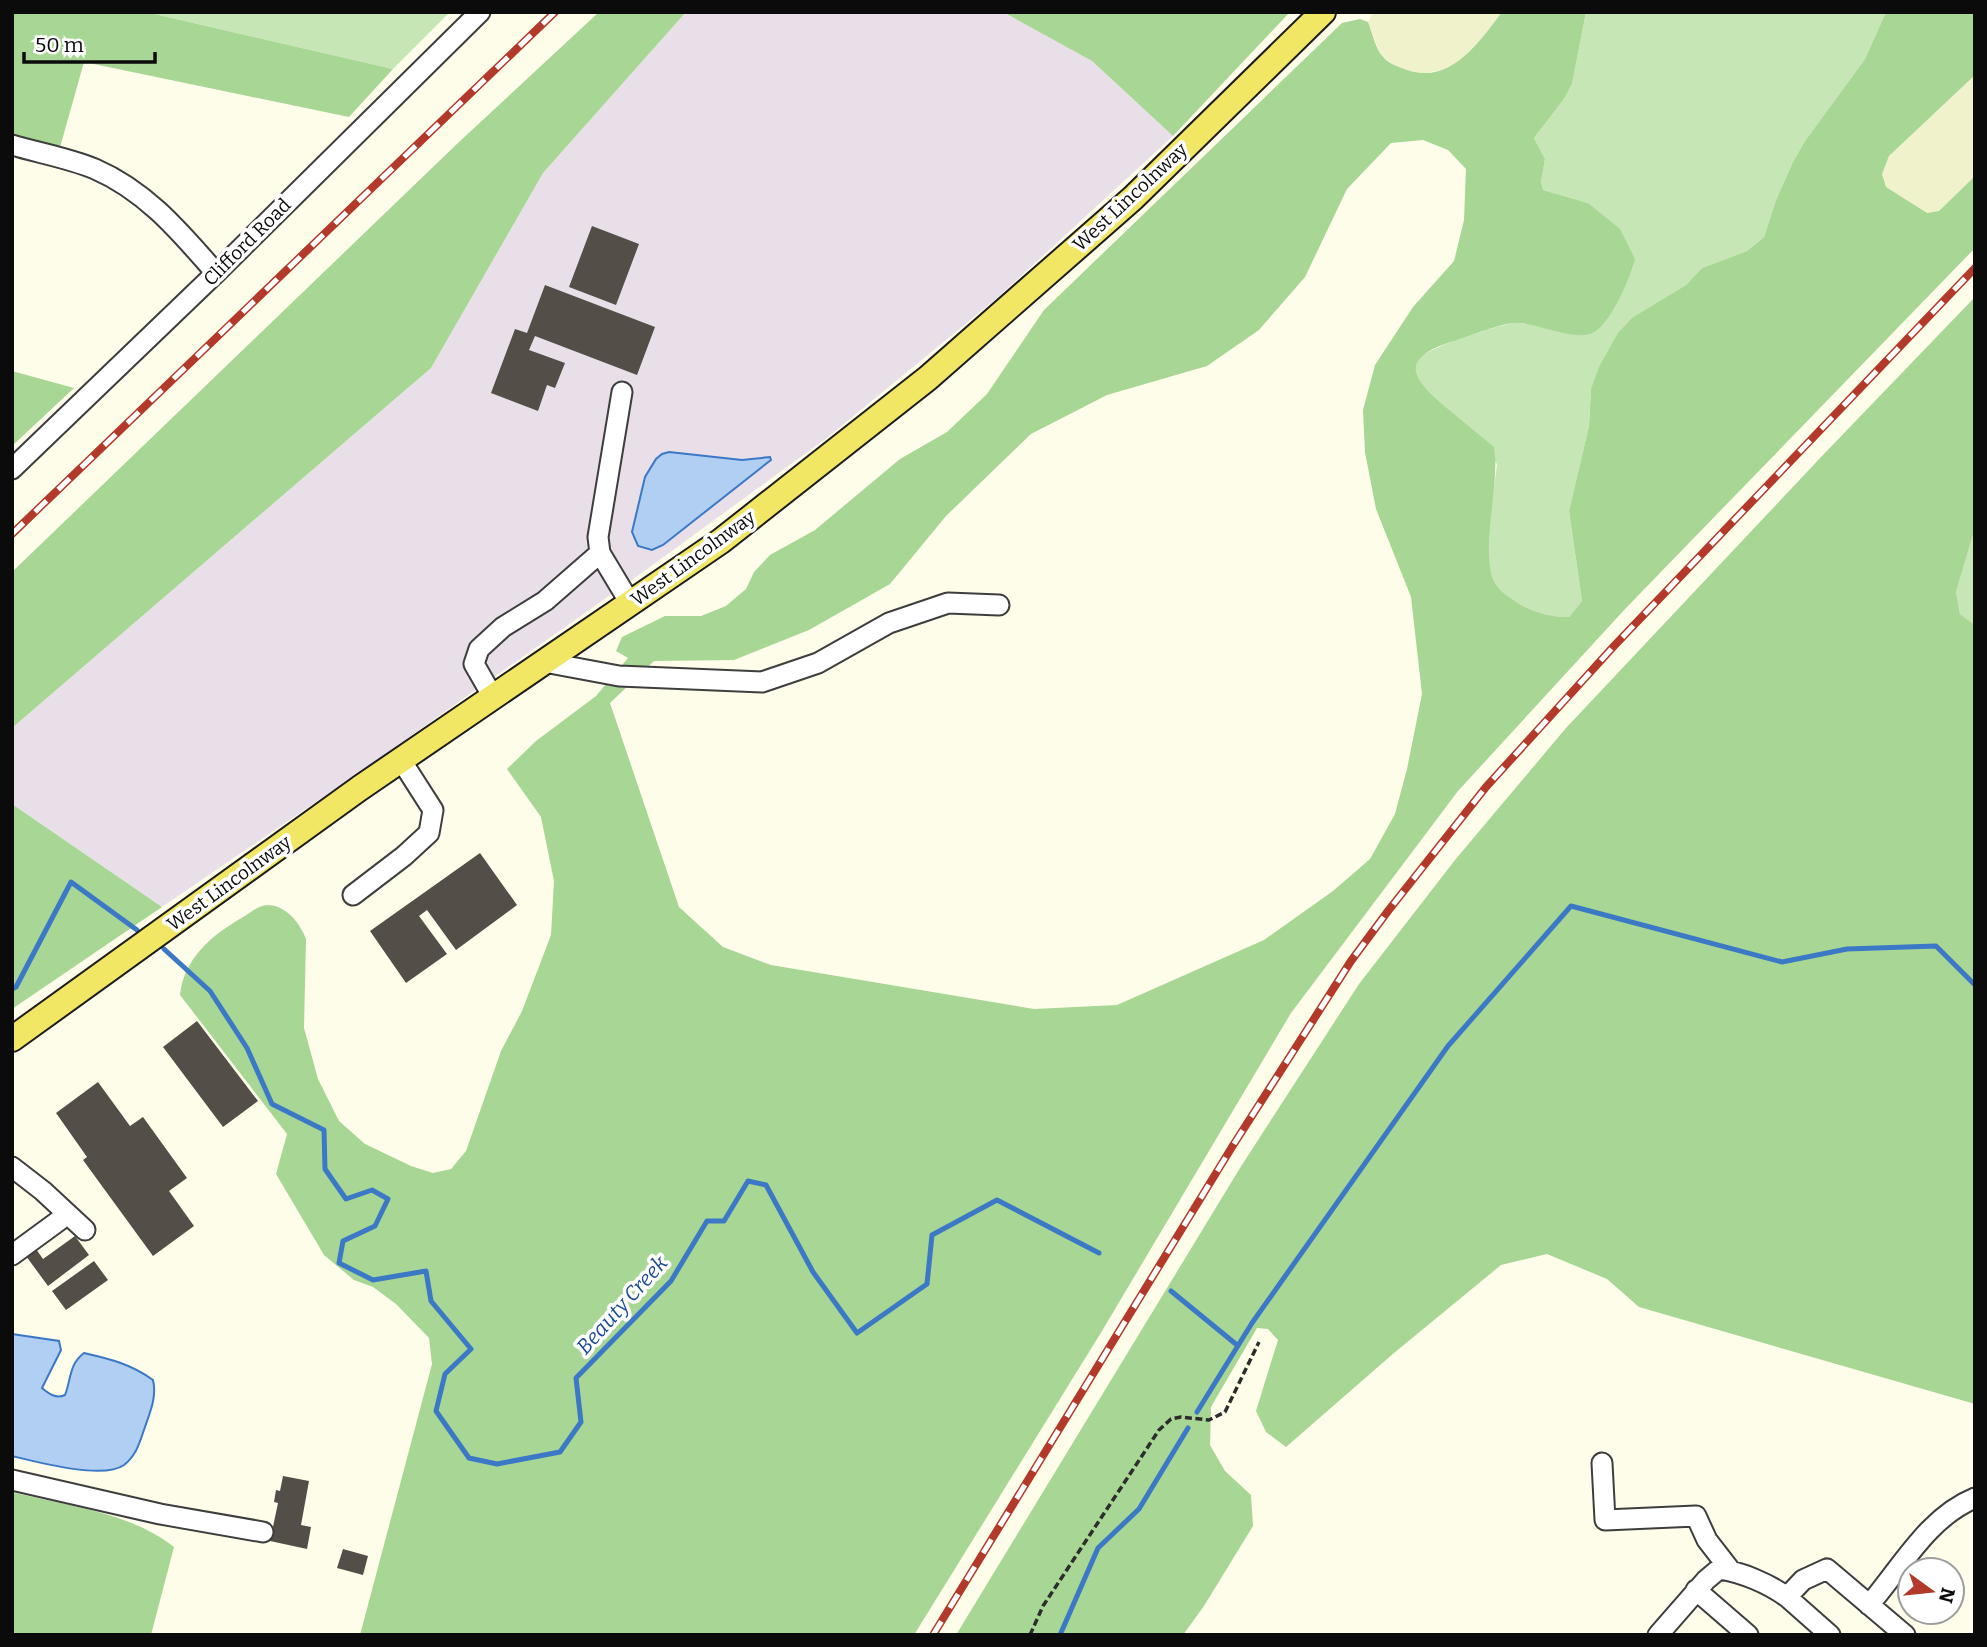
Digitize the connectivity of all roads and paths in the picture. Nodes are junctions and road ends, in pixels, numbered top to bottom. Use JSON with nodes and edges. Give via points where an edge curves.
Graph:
{"nodes":[{"id":1,"x":480,"y":12,"type":"edge"},
{"id":2,"x":1323,"y":12,"type":"edge"},
{"id":3,"x":12,"y":145,"type":"edge"},
{"id":4,"x":216,"y":273,"type":"junction"},
{"id":5,"x":622,"y":392,"type":"dead end"},
{"id":6,"x":12,"y":469,"type":"edge"},
{"id":7,"x":600,"y":553,"type":"junction"},
{"id":8,"x":630,"y":603,"type":"junction"},
{"id":9,"x":999,"y":605,"type":"dead end"},
{"id":10,"x":544,"y":662,"type":"junction"},
{"id":11,"x":493,"y":697,"type":"junction"},
{"id":12,"x":401,"y":760,"type":"junction"},
{"id":13,"x":353,"y":895,"type":"dead end"},
{"id":14,"x":12,"y":1039,"type":"edge"},
{"id":15,"x":12,"y":1167,"type":"edge"},
{"id":16,"x":68,"y":1214,"type":"junction"},
{"id":17,"x":85,"y":1230,"type":"dead end"},
{"id":18,"x":12,"y":1255,"type":"edge"},
{"id":19,"x":1259,"y":1342,"type":"dead end"},
{"id":20,"x":1602,"y":1463,"type":"dead end"},
{"id":21,"x":12,"y":1480,"type":"edge"},
{"id":22,"x":1975,"y":1498,"type":"edge"},
{"id":23,"x":263,"y":1532,"type":"dead end"},
{"id":24,"x":1731,"y":1571,"type":"junction"},
{"id":25,"x":1696,"y":1590,"type":"junction"},
{"id":26,"x":1787,"y":1597,"type":"junction"},
{"id":27,"x":1869,"y":1605,"type":"junction"},
{"id":28,"x":1663,"y":1633,"type":"edge"},
{"id":29,"x":1030,"y":1635,"type":"edge"},
{"id":30,"x":1748,"y":1635,"type":"edge"},
{"id":31,"x":1830,"y":1635,"type":"edge"},
{"id":32,"x":1905,"y":1635,"type":"edge"}],
"edges":[{"from":1,"to":4,"type":"street","name":"Clifford Road"},
{"from":2,"to":8,"type":"main road","name":"West Lincolnway","via":[[1133,198],[928,378],[721,541]]},
{"from":3,"to":4,"type":"street","via":[[94,168],[131,188],[162,213]]},
{"from":4,"to":6,"type":"street","name":"Clifford Road"},
{"from":5,"to":7,"type":"street","via":[[598,537]]},
{"from":7,"to":8,"type":"street"},
{"from":7,"to":11,"type":"street","via":[[479,649],[474,664]]},
{"from":8,"to":10,"type":"main road","name":"West Lincolnway"},
{"from":9,"to":10,"type":"street","via":[[948,603],[889,623],[818,663],[762,682],[619,676]]},
{"from":10,"to":11,"type":"main road","name":"West Lincolnway"},
{"from":11,"to":12,"type":"main road","name":"West Lincolnway"},
{"from":12,"to":13,"type":"street","via":[[433,810],[429,833]]},
{"from":12,"to":14,"type":"main road","name":"West Lincolnway"},
{"from":15,"to":16,"type":"street"},
{"from":16,"to":17,"type":"street"},
{"from":16,"to":18,"type":"street"},
{"from":19,"to":29,"type":"path","via":[[1225,1412],[1209,1420],[1171,1419],[1159,1430],[1044,1606]]},
{"from":20,"to":24,"type":"street","via":[[1605,1520],[1696,1516],[1707,1540]]},
{"from":21,"to":23,"type":"street"},
{"from":22,"to":27,"type":"street","via":[[1952,1509],[1932,1527]]},
{"from":24,"to":25,"type":"street","via":[[1720,1569]]},
{"from":24,"to":26,"type":"street"},
{"from":25,"to":28,"type":"street"},
{"from":25,"to":30,"type":"street"},
{"from":26,"to":27,"type":"street","via":[[1803,1580],[1826,1569]]},
{"from":26,"to":31,"type":"street"},
{"from":27,"to":32,"type":"street"}]}
